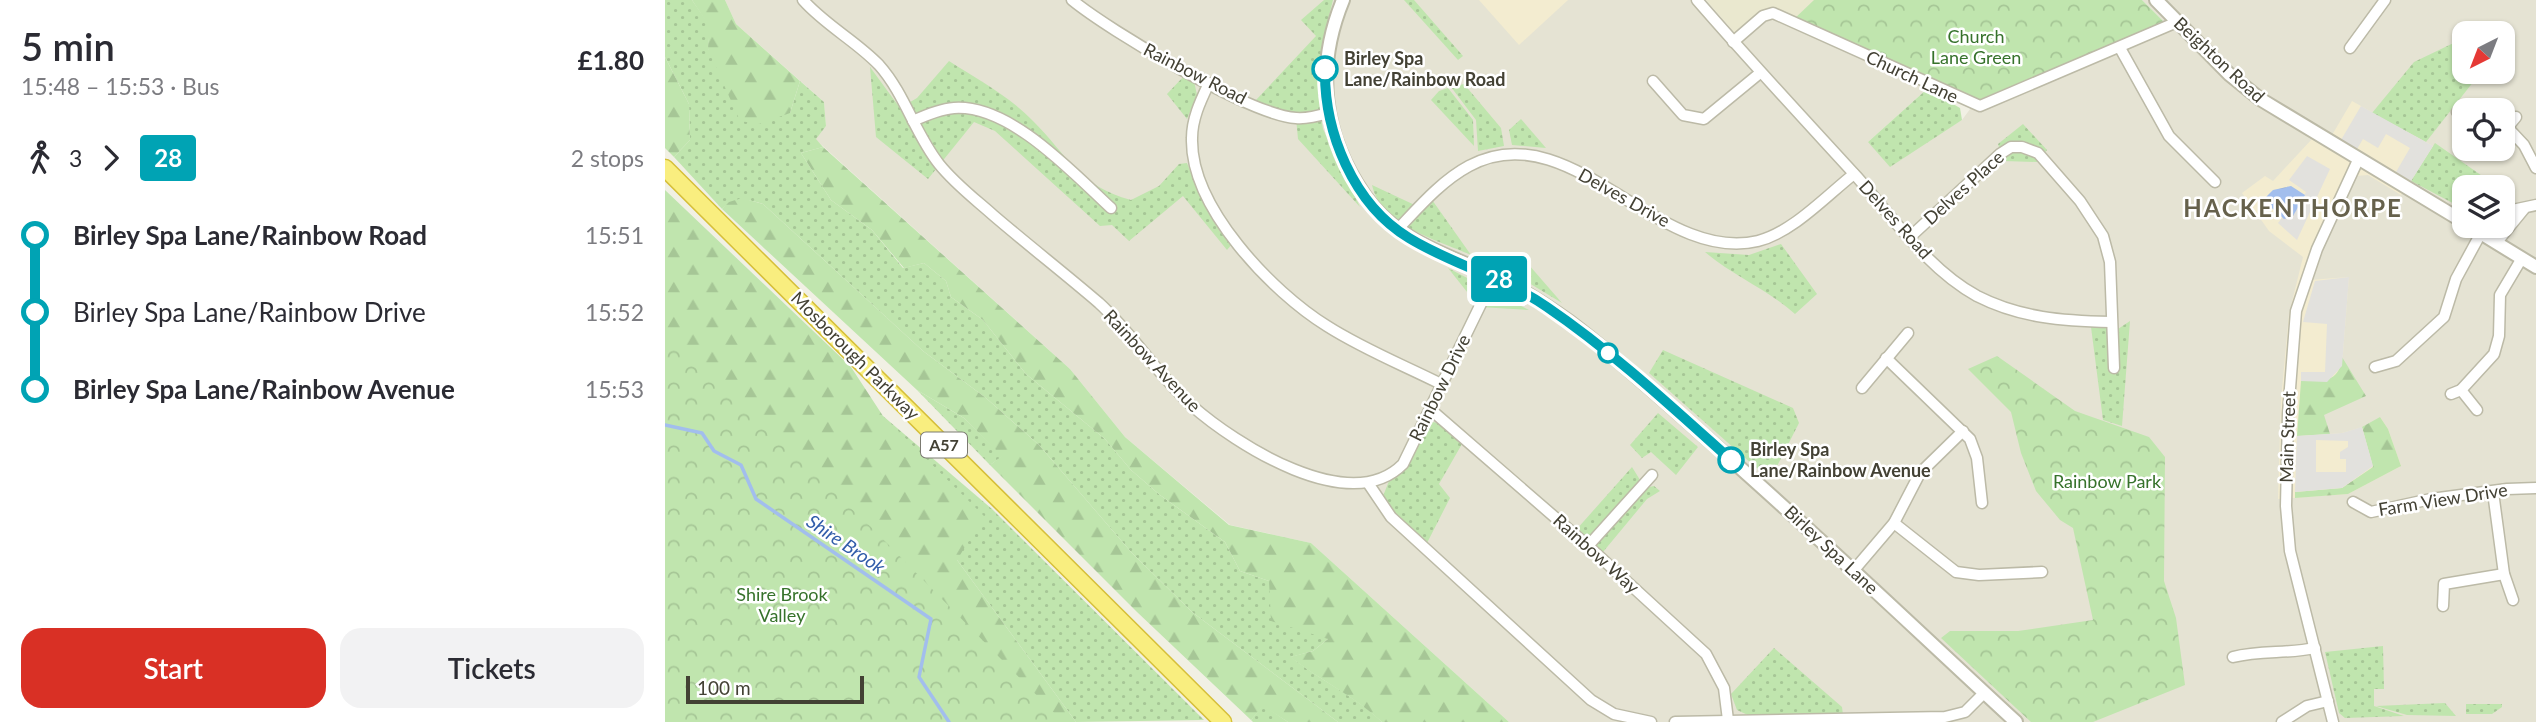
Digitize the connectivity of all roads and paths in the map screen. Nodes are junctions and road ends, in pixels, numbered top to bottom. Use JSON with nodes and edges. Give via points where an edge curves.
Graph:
{"nodes":[{"id":1,"x":803,"y":0,"type":"edge"},
{"id":2,"x":1072,"y":0,"type":"edge"},
{"id":3,"x":1343,"y":0,"type":"edge"},
{"id":4,"x":1697,"y":0,"type":"edge"},
{"id":5,"x":2156,"y":0,"type":"edge"},
{"id":6,"x":2385,"y":0,"type":"edge"},
{"id":7,"x":2176,"y":22,"type":"junction"},
{"id":8,"x":1733,"y":42,"type":"junction"},
{"id":9,"x":2120,"y":48,"type":"junction"},
{"id":10,"x":2350,"y":48,"type":"dead end"},
{"id":11,"x":1761,"y":73,"type":"junction"},
{"id":12,"x":1653,"y":81,"type":"dead end"},
{"id":13,"x":1209,"y":83,"type":"junction"},
{"id":14,"x":1328,"y":113,"type":"junction"},
{"id":15,"x":913,"y":121,"type":"junction"},
{"id":16,"x":2515,"y":138,"type":"edge"},
{"id":17,"x":2358,"y":160,"type":"junction"},
{"id":18,"x":665,"y":167,"type":"edge"},
{"id":19,"x":2536,"y":168,"type":"edge"},
{"id":20,"x":1853,"y":174,"type":"junction"},
{"id":21,"x":2215,"y":183,"type":"dead end"},
{"id":22,"x":2536,"y":205,"type":"edge"},
{"id":23,"x":1111,"y":208,"type":"dead end"},
{"id":24,"x":2524,"y":209,"type":"junction"},
{"id":25,"x":2515,"y":210,"type":"edge"},
{"id":26,"x":2452,"y":215,"type":"edge"},
{"id":27,"x":1397,"y":230,"type":"junction"},
{"id":28,"x":1910,"y":237,"type":"junction"},
{"id":29,"x":2478,"y":238,"type":"edge"},
{"id":30,"x":2489,"y":238,"type":"edge"},
{"id":31,"x":2497,"y":243,"type":"junction"},
{"id":32,"x":2522,"y":258,"type":"junction"},
{"id":33,"x":2536,"y":267,"type":"edge"},
{"id":34,"x":1494,"y":276,"type":"junction"},
{"id":35,"x":2111,"y":322,"type":"junction"},
{"id":36,"x":1908,"y":333,"type":"dead end"},
{"id":37,"x":1887,"y":358,"type":"junction"},
{"id":38,"x":2375,"y":367,"type":"dead end"},
{"id":39,"x":2114,"y":368,"type":"dead end"},
{"id":40,"x":1441,"y":384,"type":"junction"},
{"id":41,"x":1862,"y":388,"type":"dead end"},
{"id":42,"x":1430,"y":409,"type":"junction"},
{"id":43,"x":2477,"y":410,"type":"dead end"},
{"id":44,"x":1963,"y":431,"type":"junction"},
{"id":45,"x":1652,"y":475,"type":"dead end"},
{"id":46,"x":1368,"y":484,"type":"junction"},
{"id":47,"x":2536,"y":488,"type":"edge"},
{"id":48,"x":2493,"y":492,"type":"junction"},
{"id":49,"x":2353,"y":502,"type":"dead end"},
{"id":50,"x":1982,"y":503,"type":"dead end"},
{"id":51,"x":1894,"y":523,"type":"junction"},
{"id":52,"x":1588,"y":545,"type":"junction"},
{"id":53,"x":1854,"y":570,"type":"junction"},
{"id":54,"x":2042,"y":572,"type":"dead end"},
{"id":55,"x":2504,"y":574,"type":"junction"},
{"id":56,"x":2513,"y":600,"type":"dead end"},
{"id":57,"x":2443,"y":606,"type":"dead end"},
{"id":58,"x":2315,"y":648,"type":"junction"},
{"id":59,"x":2234,"y":657,"type":"dead end"},
{"id":60,"x":1984,"y":693,"type":"junction"},
{"id":61,"x":2328,"y":701,"type":"junction"},
{"id":62,"x":1728,"y":720,"type":"junction"},
{"id":63,"x":1223,"y":722,"type":"edge"},
{"id":64,"x":1651,"y":722,"type":"edge"},
{"id":65,"x":1675,"y":722,"type":"edge"},
{"id":66,"x":1691,"y":722,"type":"edge"},
{"id":67,"x":2016,"y":722,"type":"edge"},
{"id":68,"x":2282,"y":722,"type":"edge"},
{"id":69,"x":2333,"y":722,"type":"edge"}],
"edges":[{"from":1,"to":15,"type":"street","name":"Rainbow Avenue","via":[[879,65]]},
{"from":2,"to":13,"type":"street","name":"Rainbow Road","via":[[1119,33]]},
{"from":3,"to":14,"type":"street","name":"Birley Spa Lane","via":[[1333,23],[1325,69]]},
{"from":4,"to":8,"type":"street","name":"Delves Road"},
{"from":5,"to":7,"type":"street","name":"Beighton Road"},
{"from":6,"to":10,"type":"street"},
{"from":7,"to":9,"type":"street","name":"Church Lane"},
{"from":7,"to":17,"type":"street","name":"Beighton Road","via":[[2252,94]]},
{"from":8,"to":9,"type":"street","name":"Church Lane","via":[[1773,13],[1980,106]]},
{"from":8,"to":11,"type":"street","name":"Delves Road"},
{"from":9,"to":21,"type":"street","via":[[2169,136]]},
{"from":11,"to":12,"type":"street","via":[[1704,119],[1683,115]]},
{"from":11,"to":20,"type":"street","name":"Delves Road"},
{"from":13,"to":14,"type":"street","name":"Rainbow Road","via":[[1277,114],[1296,118]]},
{"from":13,"to":40,"type":"street","via":[[1198,105],[1193,156],[1206,195],[1231,234],[1308,314]]},
{"from":14,"to":27,"type":"street","name":"Birley Spa Lane","via":[[1353,176],[1371,204]]},
{"from":15,"to":23,"type":"street","via":[[954,108],[987,113],[1047,151]]},
{"from":15,"to":46,"type":"street","name":"Rainbow Avenue","via":[[931,153],[959,185],[1100,305],[1175,390],[1211,421],[1250,448],[1309,474],[1344,484]]},
{"from":16,"to":19,"type":"street"},
{"from":17,"to":26,"type":"street","name":"Beighton Road"},
{"from":17,"to":58,"type":"street","name":"Main Street","via":[[2311,266],[2294,326],[2286,506],[2294,574]]},
{"from":18,"to":63,"type":"highway","name":"Mosborough Parkway","number":"A57"},
{"from":20,"to":27,"type":"street","name":"Delves Drive","via":[[1772,236],[1742,244],[1688,233],[1561,165],[1521,156],[1496,158],[1469,166]]},
{"from":20,"to":28,"type":"street","name":"Delves Road"},
{"from":22,"to":24,"type":"street"},
{"from":24,"to":25,"type":"street"},
{"from":24,"to":31,"type":"street"},
{"from":27,"to":34,"type":"street","name":"Birley Spa Lane"},
{"from":28,"to":35,"type":"street","name":"Delves Road","via":[[1956,283],[1995,304],[2063,321]]},
{"from":28,"to":35,"type":"street","name":"Delves Place","via":[[2000,154],[2011,147],[2030,148],[2080,201],[2103,236],[2110,262]]},
{"from":29,"to":38,"type":"street","via":[[2456,279],[2444,317],[2396,361]]},
{"from":30,"to":31,"type":"street"},
{"from":31,"to":32,"type":"street"},
{"from":32,"to":33,"type":"street"},
{"from":32,"to":43,"type":"street","via":[[2498,302],[2499,336],[2494,354],[2456,392]]},
{"from":34,"to":40,"type":"street","name":"Rainbow Drive"},
{"from":34,"to":53,"type":"street","name":"Birley Spa Lane","via":[[1593,340]]},
{"from":35,"to":39,"type":"street"},
{"from":36,"to":37,"type":"street"},
{"from":37,"to":41,"type":"street"},
{"from":37,"to":44,"type":"street"},
{"from":40,"to":42,"type":"street","name":"Rainbow Drive"},
{"from":42,"to":46,"type":"street","name":"Rainbow Drive","via":[[1403,464]]},
{"from":42,"to":52,"type":"street","name":"Rainbow Way"},
{"from":44,"to":50,"type":"street","via":[[1977,458]]},
{"from":44,"to":51,"type":"street","via":[[1920,473]]},
{"from":45,"to":52,"type":"street"},
{"from":46,"to":64,"type":"street","via":[[1391,517],[1591,700],[1614,714]]},
{"from":47,"to":48,"type":"street","name":"Farm View Drive"},
{"from":48,"to":49,"type":"street","name":"Farm View Drive","via":[[2371,512]]},
{"from":48,"to":55,"type":"street"},
{"from":51,"to":53,"type":"street"},
{"from":51,"to":54,"type":"street","via":[[1956,572]]},
{"from":52,"to":62,"type":"street","name":"Rainbow Way","via":[[1706,654],[1724,688]]},
{"from":53,"to":60,"type":"street","name":"Birley Spa Lane"},
{"from":55,"to":56,"type":"street"},
{"from":55,"to":57,"type":"street","via":[[2444,584]]},
{"from":58,"to":59,"type":"street","via":[[2287,654],[2254,651]]},
{"from":58,"to":61,"type":"street","name":"Main Street"},
{"from":60,"to":62,"type":"street","via":[[1965,712],[1945,717]]},
{"from":60,"to":67,"type":"street","name":"Birley Spa Lane"},
{"from":61,"to":68,"type":"street","via":[[2307,706]]},
{"from":61,"to":69,"type":"street","name":"Main Street"},
{"from":62,"to":66,"type":"street"},
{"from":65,"to":66,"type":"street"}]}
